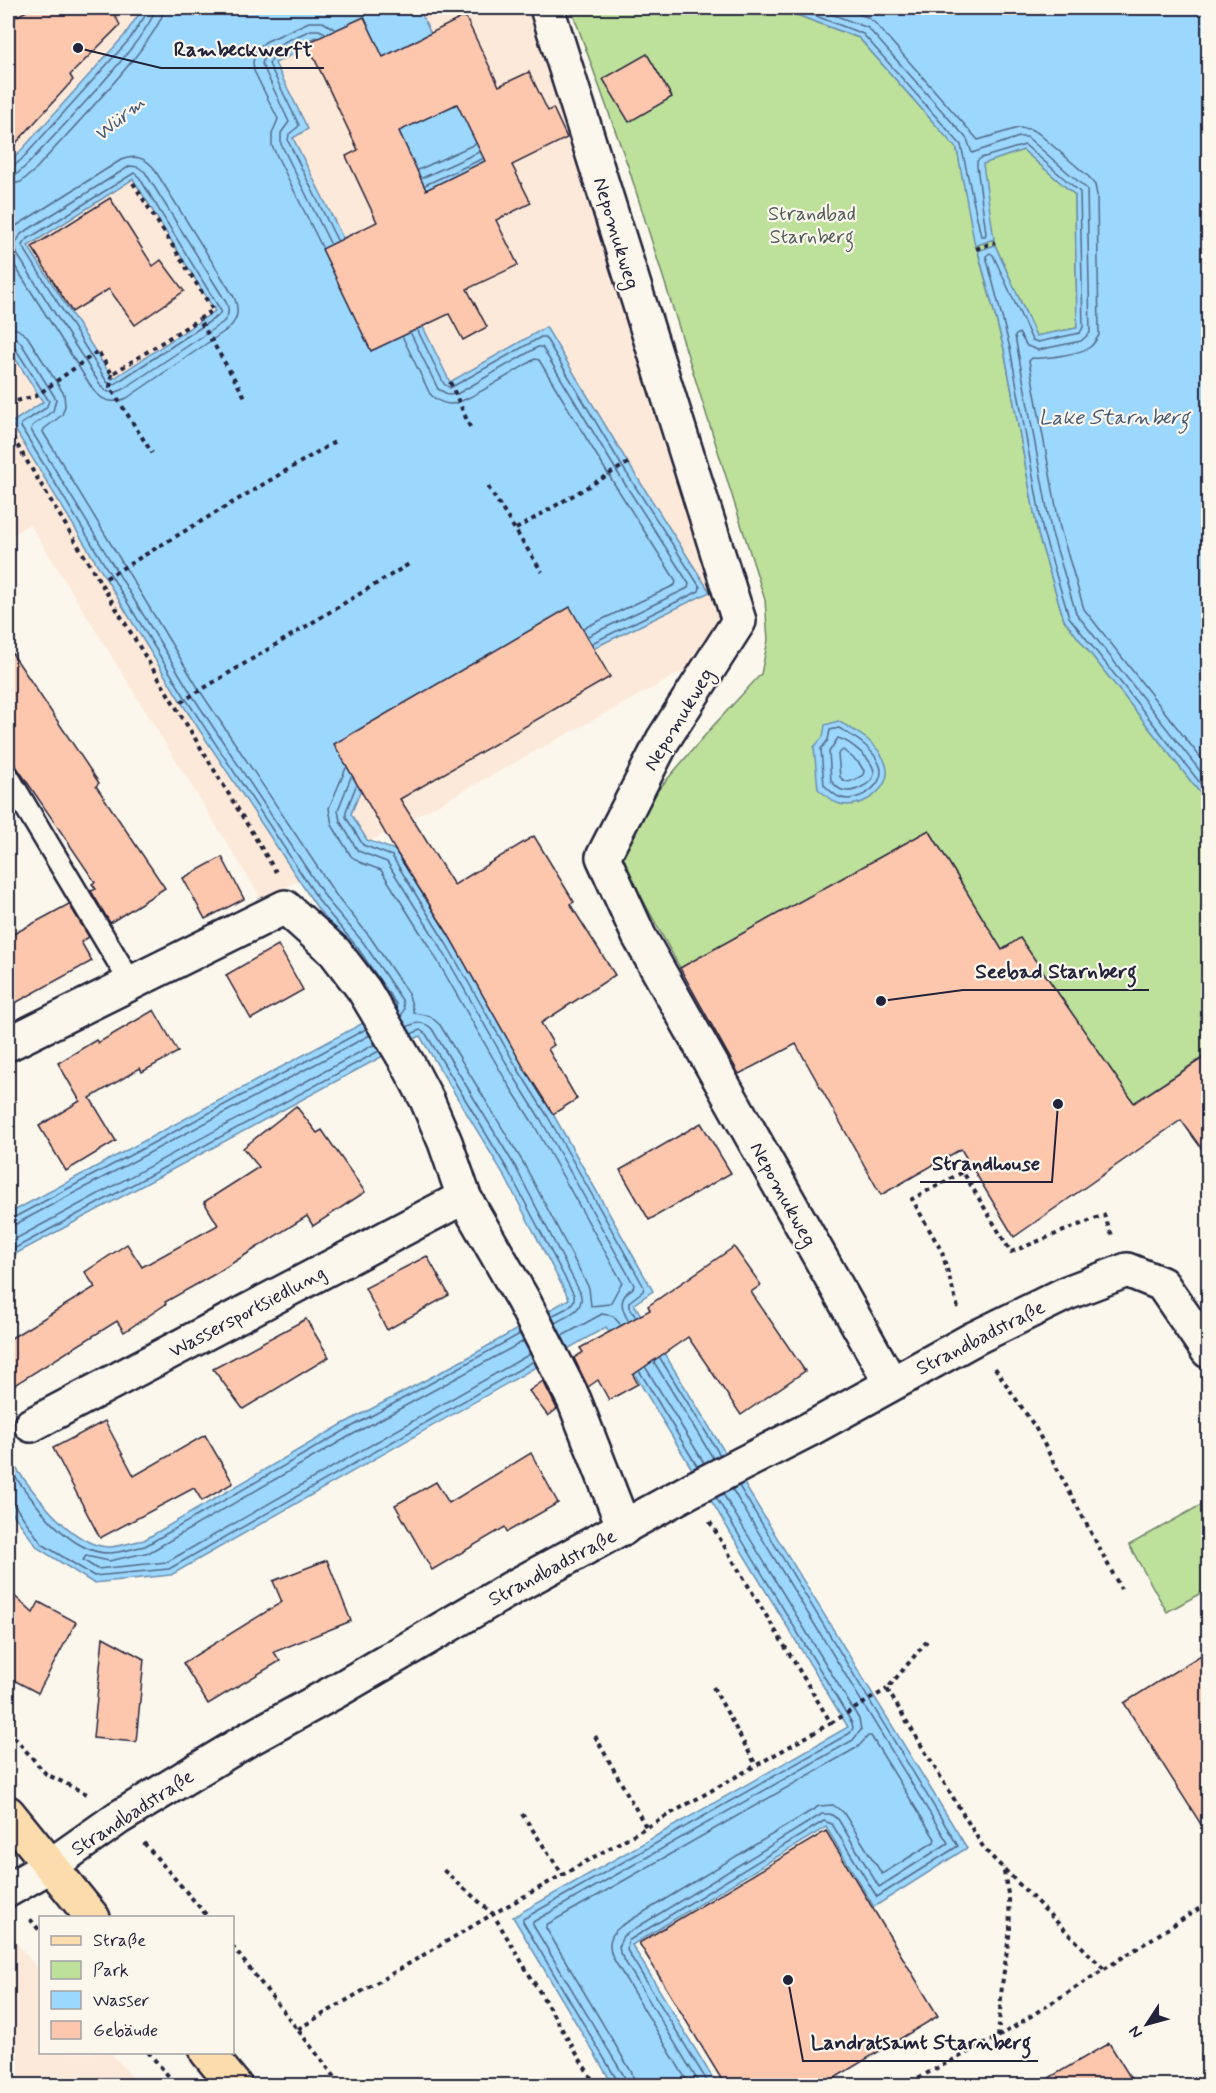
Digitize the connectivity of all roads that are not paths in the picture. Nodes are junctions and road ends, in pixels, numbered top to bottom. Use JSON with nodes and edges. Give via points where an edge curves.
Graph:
{"nodes":[{"id":1,"x":547,"y":8,"type":"edge"},
{"id":2,"x":8,"y":777,"type":"edge"},
{"id":3,"x":131,"y":983,"type":"junction"},
{"id":4,"x":8,"y":1044,"type":"edge"},
{"id":5,"x":464,"y":1197,"type":"junction"},
{"id":6,"x":1209,"y":1351,"type":"edge"},
{"id":7,"x":891,"y":1383,"type":"junction"},
{"id":8,"x":31,"y":1425,"type":"dead end"},
{"id":9,"x":624,"y":1528,"type":"junction"},
{"id":10,"x":8,"y":1813,"type":"edge"},
{"id":11,"x":50,"y":1866,"type":"junction"},
{"id":12,"x":8,"y":1890,"type":"edge"},
{"id":13,"x":92,"y":1916,"type":"edge"},
{"id":14,"x":209,"y":2054,"type":"edge"},
{"id":15,"x":235,"y":2085,"type":"edge"}],
"edges":[{"from":1,"to":7,"type":"street","name":"Nepomukweg","via":[[738,621],[663,740],[603,857],[639,936]]},
{"from":2,"to":3,"type":"lane"},
{"from":3,"to":4,"type":"street"},
{"from":3,"to":5,"type":"street","via":[[285,908],[335,952],[364,990],[427,1100]]},
{"from":5,"to":8,"type":"street","name":"Wassersportsiedlung"},
{"from":5,"to":9,"type":"street","via":[[574,1400]]},
{"from":6,"to":7,"type":"street","name":"Strandbadstraße","via":[[1162,1284],[1127,1270],[1067,1293]]},
{"from":7,"to":9,"type":"street","name":"Strandbadstraße"},
{"from":9,"to":11,"type":"street","name":"Strandbadstraße","via":[[247,1740],[118,1818]]},
{"from":10,"to":11,"type":"main road"},
{"from":11,"to":12,"type":"street","name":"Strandbadstraße"},
{"from":11,"to":13,"type":"main road"},
{"from":14,"to":15,"type":"main road"}]}
